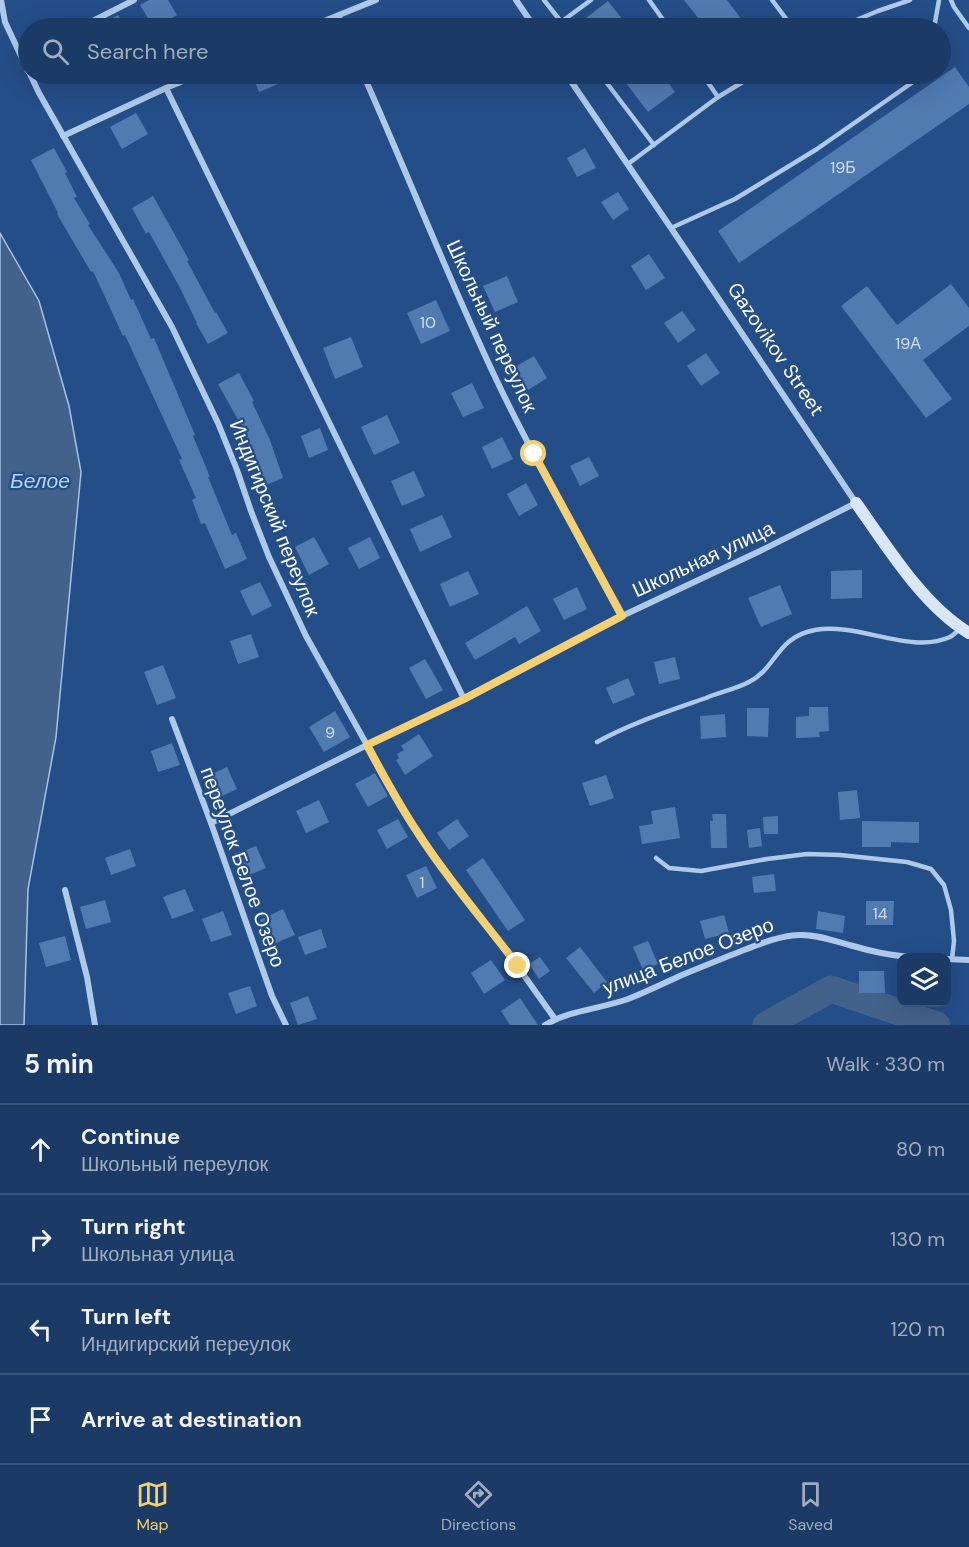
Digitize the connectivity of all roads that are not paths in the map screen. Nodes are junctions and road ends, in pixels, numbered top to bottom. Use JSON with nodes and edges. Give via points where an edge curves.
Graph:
{"nodes":[{"id":1,"x":1,"y":0,"type":"edge"},
{"id":2,"x":134,"y":0,"type":"edge"},
{"id":3,"x":376,"y":0,"type":"edge"},
{"id":4,"x":516,"y":0,"type":"edge"},
{"id":5,"x":544,"y":0,"type":"edge"},
{"id":6,"x":591,"y":0,"type":"edge"},
{"id":7,"x":649,"y":0,"type":"edge"},
{"id":8,"x":772,"y":0,"type":"edge"},
{"id":9,"x":910,"y":0,"type":"edge"},
{"id":10,"x":939,"y":0,"type":"edge"},
{"id":11,"x":951,"y":0,"type":"edge"},
{"id":12,"x":338,"y":16,"type":"joint"},
{"id":13,"x":99,"y":18,"type":"edge"},
{"id":14,"x":333,"y":18,"type":"edge"},
{"id":15,"x":528,"y":18,"type":"edge"},
{"id":16,"x":558,"y":18,"type":"edge"},
{"id":17,"x":566,"y":18,"type":"edge"},
{"id":18,"x":662,"y":18,"type":"edge"},
{"id":19,"x":786,"y":18,"type":"edge"},
{"id":20,"x":861,"y":18,"type":"edge"},
{"id":21,"x":936,"y":18,"type":"edge"},
{"id":22,"x":969,"y":28,"type":"edge"},
{"id":23,"x":18,"y":50,"type":"edge"},
{"id":24,"x":35,"y":84,"type":"edge"},
{"id":25,"x":176,"y":84,"type":"edge"},
{"id":26,"x":367,"y":84,"type":"edge"},
{"id":27,"x":573,"y":84,"type":"edge"},
{"id":28,"x":608,"y":84,"type":"edge"},
{"id":29,"x":709,"y":84,"type":"edge"},
{"id":30,"x":739,"y":84,"type":"edge"},
{"id":31,"x":910,"y":84,"type":"edge"},
{"id":32,"x":166,"y":88,"type":"junction"},
{"id":33,"x":718,"y":97,"type":"junction"},
{"id":34,"x":63,"y":136,"type":"junction"},
{"id":35,"x":654,"y":145,"type":"junction"},
{"id":36,"x":628,"y":164,"type":"junction"},
{"id":37,"x":671,"y":228,"type":"junction"},
{"id":38,"x":856,"y":503,"type":"junction"},
{"id":39,"x":622,"y":616,"type":"junction"},
{"id":40,"x":965,"y":631,"type":"edge"},
{"id":41,"x":464,"y":699,"type":"junction"},
{"id":42,"x":172,"y":719,"type":"dead end"},
{"id":43,"x":597,"y":742,"type":"dead end"},
{"id":44,"x":367,"y":745,"type":"junction"},
{"id":45,"x":211,"y":823,"type":"junction"},
{"id":46,"x":656,"y":858,"type":"dead end"},
{"id":47,"x":65,"y":890,"type":"dead end"},
{"id":48,"x":951,"y":953,"type":"edge"},
{"id":49,"x":897,"y":956,"type":"edge"},
{"id":50,"x":951,"y":959,"type":"edge"},
{"id":51,"x":969,"y":960,"type":"edge"},
{"id":52,"x":555,"y":1019,"type":"junction"},
{"id":53,"x":95,"y":1025,"type":"edge"},
{"id":54,"x":286,"y":1025,"type":"edge"},
{"id":55,"x":545,"y":1025,"type":"edge"}],
"edges":[{"from":1,"to":23,"type":"street","name":"Индигирский переулок","via":[[5,22]]},
{"from":2,"to":13,"type":"street"},
{"from":3,"to":12,"type":"street"},
{"from":4,"to":15,"type":"street"},
{"from":5,"to":16,"type":"lane"},
{"from":6,"to":17,"type":"lane"},
{"from":7,"to":18,"type":"lane"},
{"from":8,"to":19,"type":"lane"},
{"from":9,"to":20,"type":"lane"},
{"from":10,"to":21,"type":"lane"},
{"from":11,"to":22,"type":"lane"},
{"from":12,"to":14,"type":"street"},
{"from":24,"to":34,"type":"street","name":"Индигирский переулок"},
{"from":25,"to":32,"type":"street"},
{"from":26,"to":39,"type":"street","name":"Школьный переулок","via":[[497,381]]},
{"from":27,"to":36,"type":"street","name":"Gazovikov Street"},
{"from":28,"to":35,"type":"lane"},
{"from":29,"to":33,"type":"lane"},
{"from":30,"to":33,"type":"lane"},
{"from":31,"to":37,"type":"lane","via":[[817,149],[735,199]]},
{"from":32,"to":34,"type":"street"},
{"from":32,"to":41,"type":"street"},
{"from":33,"to":35,"type":"lane"},
{"from":34,"to":44,"type":"street","name":"Индигирский переулок","via":[[177,338],[218,423],[269,557],[306,636]]},
{"from":35,"to":36,"type":"lane"},
{"from":36,"to":37,"type":"street","name":"Gazovikov Street"},
{"from":37,"to":38,"type":"street","name":"Gazovikov Street"},
{"from":38,"to":39,"type":"street","name":"Школьная улица"},
{"from":38,"to":40,"type":"street","name":"Gazovikov Street","via":[[920,590]]},
{"from":39,"to":41,"type":"street","name":"Школьная улица"},
{"from":40,"to":43,"type":"lane","via":[[932,642],[910,642],[842,629],[797,635],[751,681],[641,721]]},
{"from":41,"to":44,"type":"street","name":"Школьная улица"},
{"from":42,"to":45,"type":"street","name":"переулок Белое Озеро"},
{"from":44,"to":45,"type":"street","name":"Школьная улица"},
{"from":44,"to":52,"type":"street","name":"Индигирский переулок","via":[[418,834]]},
{"from":45,"to":54,"type":"street","name":"переулок Белое Озеро","via":[[272,996]]},
{"from":46,"to":48,"type":"lane","via":[[669,867],[701,871],[807,854],[907,862],[931,869],[944,885],[951,910],[954,941]]},
{"from":47,"to":53,"type":"street"},
{"from":49,"to":52,"type":"street","name":"улица Белое Озеро","via":[[824,938],[778,938],[627,999]]},
{"from":50,"to":51,"type":"street"},
{"from":52,"to":55,"type":"street","name":"улица Белое Озеро"}]}
